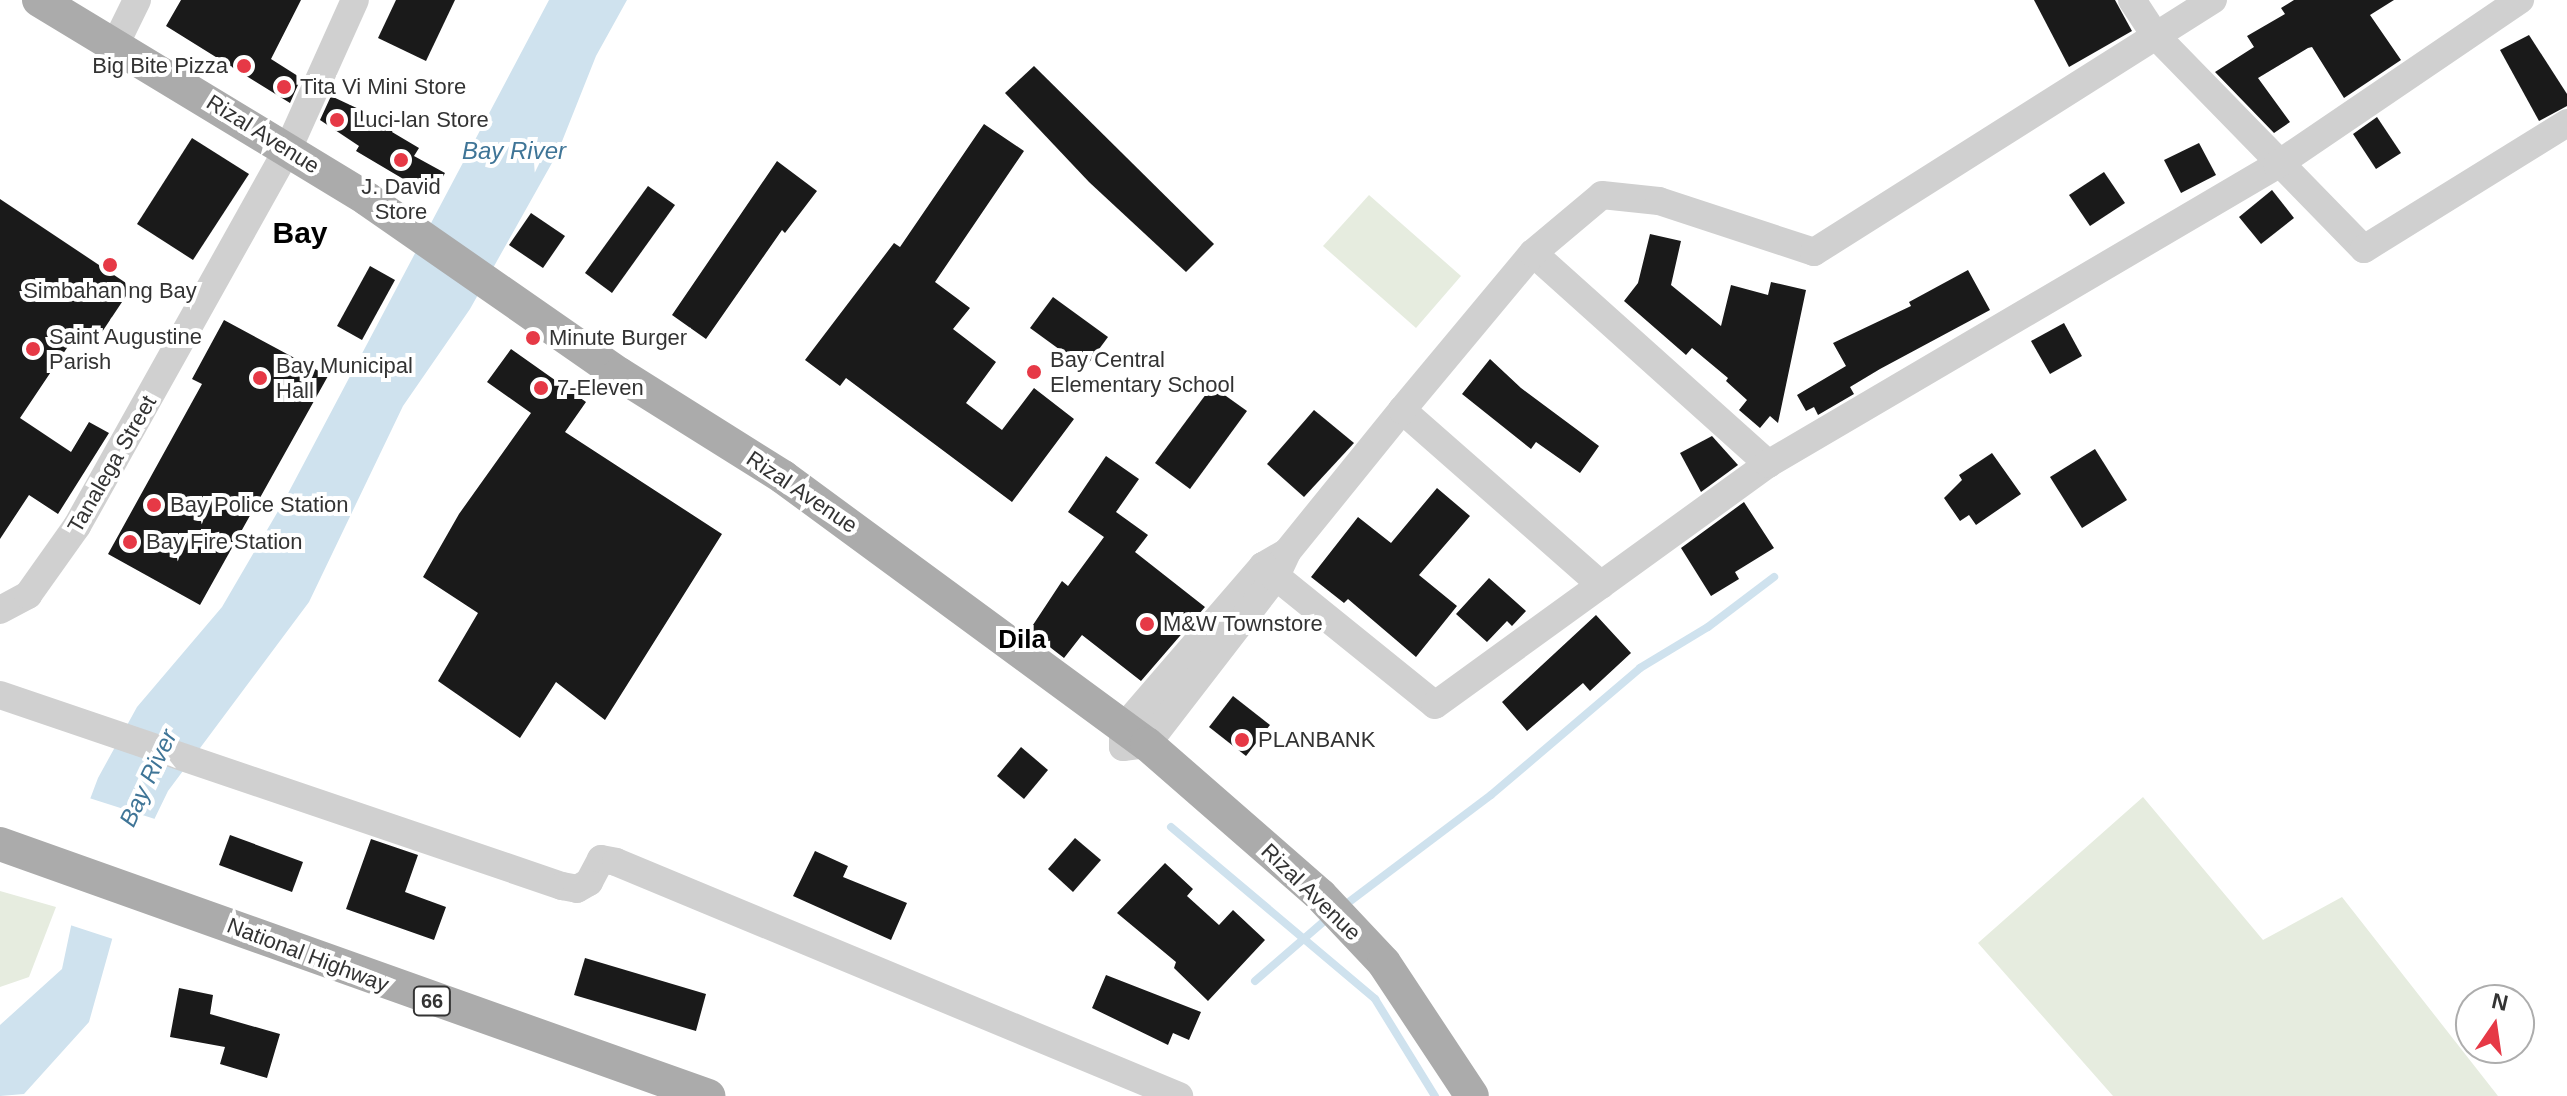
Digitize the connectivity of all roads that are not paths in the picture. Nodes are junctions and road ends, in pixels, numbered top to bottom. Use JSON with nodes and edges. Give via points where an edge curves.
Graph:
{"nodes":[{"id":1,"x":39,"y":0,"type":"edge"},
{"id":2,"x":137,"y":0,"type":"edge"},
{"id":3,"x":355,"y":0,"type":"edge"},
{"id":4,"x":2132,"y":0,"type":"edge"},
{"id":5,"x":2213,"y":0,"type":"edge"},
{"id":6,"x":2520,"y":0,"type":"edge"},
{"id":7,"x":2155,"y":35,"type":"junction"},
{"id":8,"x":115,"y":45,"type":"junction"},
{"id":9,"x":2567,"y":123,"type":"edge"},
{"id":10,"x":288,"y":149,"type":"junction"},
{"id":11,"x":2277,"y":165,"type":"junction"},
{"id":12,"x":1533,"y":253,"type":"junction"},
{"id":13,"x":1402,"y":410,"type":"junction"},
{"id":14,"x":1768,"y":464,"type":"junction"},
{"id":15,"x":1275,"y":565,"type":"junction"},
{"id":16,"x":1601,"y":585,"type":"junction"},
{"id":17,"x":0,"y":610,"type":"edge"},
{"id":18,"x":0,"y":695,"type":"edge"},
{"id":19,"x":1135,"y":736,"type":"junction"},
{"id":20,"x":13,"y":848,"type":"edge"},
{"id":21,"x":708,"y":1096,"type":"edge"},
{"id":22,"x":1179,"y":1096,"type":"edge"},
{"id":23,"x":1471,"y":1096,"type":"edge"}],
"edges":[{"from":1,"to":8,"type":"main road","name":"Rizal Avenue"},
{"from":2,"to":8,"type":"street"},
{"from":3,"to":10,"type":"street","name":"Tanalega Street"},
{"from":4,"to":7,"type":"street"},
{"from":5,"to":7,"type":"street"},
{"from":6,"to":11,"type":"street"},
{"from":7,"to":11,"type":"street"},
{"from":7,"to":12,"type":"street","via":[[1814,252],[1659,201],[1602,195]]},
{"from":8,"to":10,"type":"main road","name":"Rizal Avenue"},
{"from":9,"to":11,"type":"street","via":[[2364,249]]},
{"from":10,"to":17,"type":"street","name":"Tanalega Street","via":[[77,526],[28,595]]},
{"from":10,"to":19,"type":"main road","name":"Rizal Avenue","via":[[619,374],[783,477]]},
{"from":11,"to":14,"type":"street"},
{"from":12,"to":13,"type":"street"},
{"from":12,"to":14,"type":"street"},
{"from":13,"to":15,"type":"street"},
{"from":13,"to":16,"type":"street"},
{"from":14,"to":16,"type":"street"},
{"from":15,"to":16,"type":"street","via":[[1435,705]]},
{"from":15,"to":19,"type":"street"},
{"from":18,"to":22,"type":"street","via":[[562,886],[577,889],[589,882],[601,859],[616,862]]},
{"from":19,"to":23,"type":"main road","name":"Rizal Avenue","via":[[1320,895],[1384,963]]},
{"from":20,"to":21,"type":"main road","name":"National Highway","number":"66"}]}
